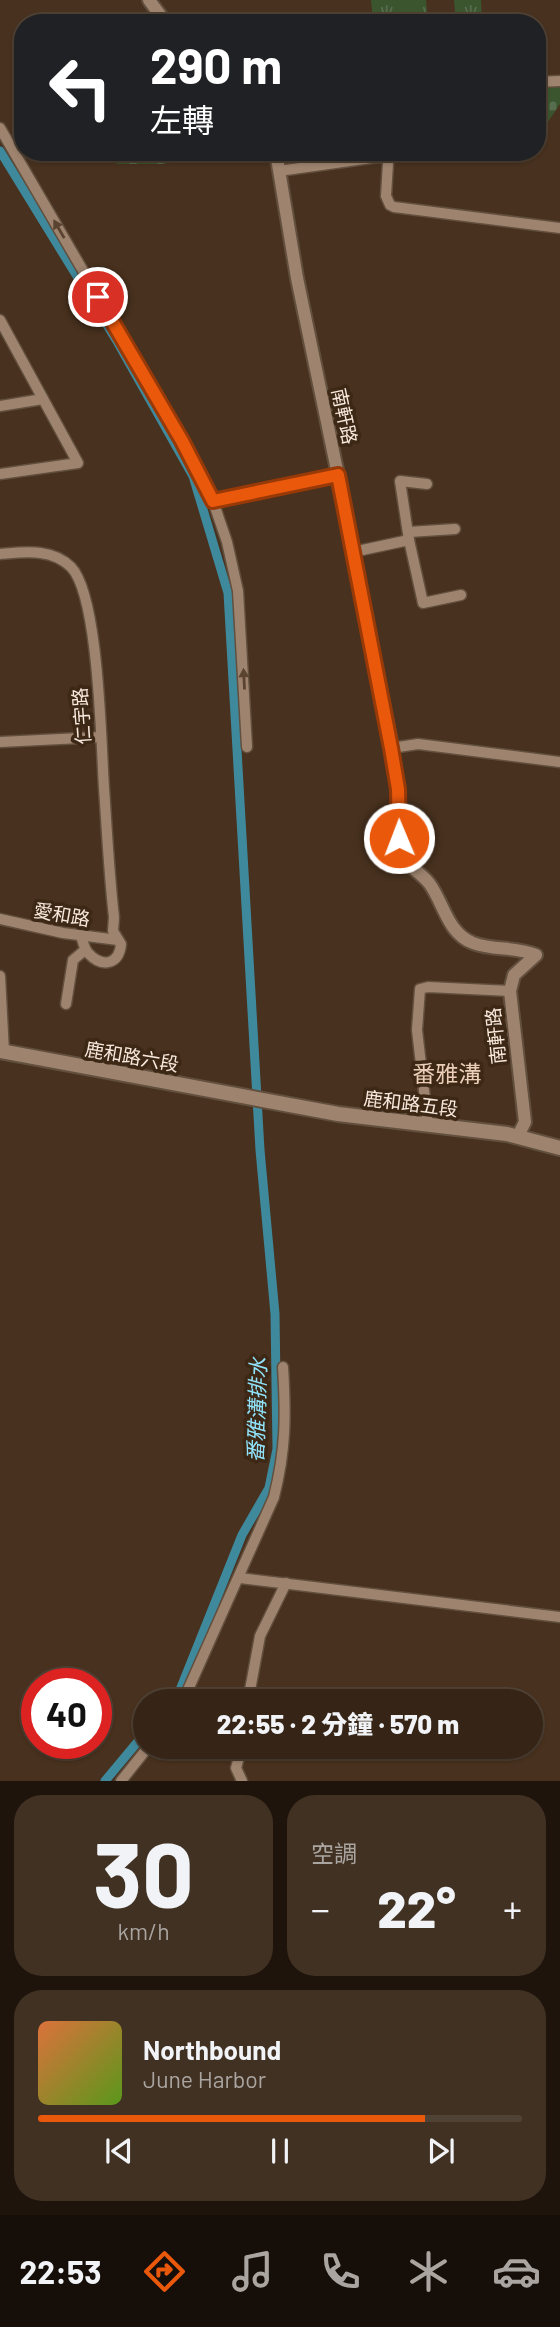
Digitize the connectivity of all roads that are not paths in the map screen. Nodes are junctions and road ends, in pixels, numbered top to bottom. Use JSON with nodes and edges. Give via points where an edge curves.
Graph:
{"nodes":[{"id":1,"x":0,"y":128,"type":"edge"},
{"id":2,"x":14,"y":152,"type":"edge"},
{"id":3,"x":19,"y":161,"type":"edge"},
{"id":4,"x":277,"y":161,"type":"edge"},
{"id":5,"x":350,"y":161,"type":"edge"},
{"id":6,"x":387,"y":161,"type":"edge"},
{"id":7,"x":279,"y":171,"type":"junction"},
{"id":8,"x":560,"y":228,"type":"edge"},
{"id":9,"x":0,"y":320,"type":"edge"},
{"id":10,"x":43,"y":399,"type":"junction"},
{"id":11,"x":0,"y":406,"type":"edge"},
{"id":12,"x":0,"y":474,"type":"edge"},
{"id":13,"x":338,"y":475,"type":"junction"},
{"id":14,"x":428,"y":484,"type":"dead end"},
{"id":15,"x":213,"y":501,"type":"junction"},
{"id":16,"x":455,"y":529,"type":"dead end"},
{"id":17,"x":409,"y":536,"type":"junction"},
{"id":18,"x":353,"y":552,"type":"junction"},
{"id":19,"x":0,"y":554,"type":"edge"},
{"id":20,"x":461,"y":595,"type":"dead end"},
{"id":21,"x":101,"y":737,"type":"junction"},
{"id":22,"x":0,"y":742,"type":"edge"},
{"id":23,"x":247,"y":747,"type":"dead end"},
{"id":24,"x":391,"y":748,"type":"junction"},
{"id":25,"x":560,"y":762,"type":"edge"},
{"id":26,"x":0,"y":919,"type":"edge"},
{"id":27,"x":81,"y":936,"type":"junction"},
{"id":28,"x":118,"y":940,"type":"junction"},
{"id":29,"x":85,"y":950,"type":"junction"},
{"id":30,"x":0,"y":976,"type":"edge"},
{"id":31,"x":510,"y":991,"type":"junction"},
{"id":32,"x":66,"y":1004,"type":"dead end"},
{"id":33,"x":2,"y":1052,"type":"edge"},
{"id":34,"x":258,"y":1099,"type":"joint"},
{"id":35,"x":428,"y":1125,"type":"junction"},
{"id":36,"x":519,"y":1136,"type":"junction"},
{"id":37,"x":560,"y":1148,"type":"edge"},
{"id":38,"x":283,"y":1367,"type":"dead end"},
{"id":39,"x":240,"y":1578,"type":"junction"},
{"id":40,"x":286,"y":1583,"type":"junction"},
{"id":41,"x":560,"y":1617,"type":"edge"},
{"id":42,"x":189,"y":1689,"type":"edge"},
{"id":43,"x":250,"y":1689,"type":"edge"},
{"id":44,"x":139,"y":1759,"type":"edge"},
{"id":45,"x":238,"y":1759,"type":"edge"},
{"id":46,"x":121,"y":1781,"type":"edge"},
{"id":47,"x":242,"y":1781,"type":"edge"}],
"edges":[{"from":2,"to":1,"type":"street","one_way":true},
{"from":15,"to":3,"type":"street","one_way":true},
{"from":4,"to":7,"type":"street","name":"南軒路"},
{"from":5,"to":7,"type":"street"},
{"from":6,"to":8,"type":"street","via":[[386,196],[394,207]]},
{"from":7,"to":13,"type":"street","name":"南軒路"},
{"from":9,"to":10,"type":"street"},
{"from":10,"to":11,"type":"street"},
{"from":10,"to":12,"type":"street","via":[[78,463]]},
{"from":13,"to":15,"type":"street"},
{"from":13,"to":18,"type":"street","name":"南軒路"},
{"from":14,"to":17,"type":"street","via":[[400,481]]},
{"from":23,"to":15,"type":"street","one_way":true,"via":[[238,591]]},
{"from":16,"to":17,"type":"street"},
{"from":17,"to":18,"type":"street"},
{"from":17,"to":20,"type":"street","via":[[423,603]]},
{"from":18,"to":24,"type":"street","name":"南軒路"},
{"from":19,"to":21,"type":"street","name":"仁宇路","via":[[46,554],[62,559],[74,570],[86,600],[94,647]]},
{"from":21,"to":22,"type":"street"},
{"from":21,"to":28,"type":"street","name":"仁宇路","via":[[113,931]]},
{"from":24,"to":25,"type":"street","via":[[418,744]]},
{"from":24,"to":31,"type":"street","name":"南軒路","via":[[401,857],[431,886],[451,925],[470,942],[536,955],[514,975]]},
{"from":26,"to":27,"type":"street","name":"愛和路"},
{"from":27,"to":28,"type":"street","name":"愛和路"},
{"from":27,"to":29,"type":"street"},
{"from":28,"to":29,"type":"street","via":[[120,954],[115,961],[97,960]]},
{"from":29,"to":32,"type":"street","via":[[73,960]]},
{"from":30,"to":33,"type":"street"},
{"from":31,"to":35,"type":"street","via":[[420,989],[417,1030]]},
{"from":31,"to":36,"type":"street","name":"南軒路","via":[[525,1122]]},
{"from":33,"to":34,"type":"main road","name":"鹿和路六段"},
{"from":34,"to":35,"type":"main road","name":"鹿和路五段"},
{"from":35,"to":36,"type":"main road","name":"鹿和路五段"},
{"from":36,"to":37,"type":"main road","name":"鹿和路五段"},
{"from":38,"to":39,"type":"street","via":[[286,1425],[281,1470]]},
{"from":39,"to":40,"type":"street"},
{"from":39,"to":42,"type":"street"},
{"from":40,"to":41,"type":"street"},
{"from":40,"to":43,"type":"street","via":[[260,1636]]},
{"from":44,"to":46,"type":"street"},
{"from":45,"to":47,"type":"street","via":[[236,1768]]}]}
